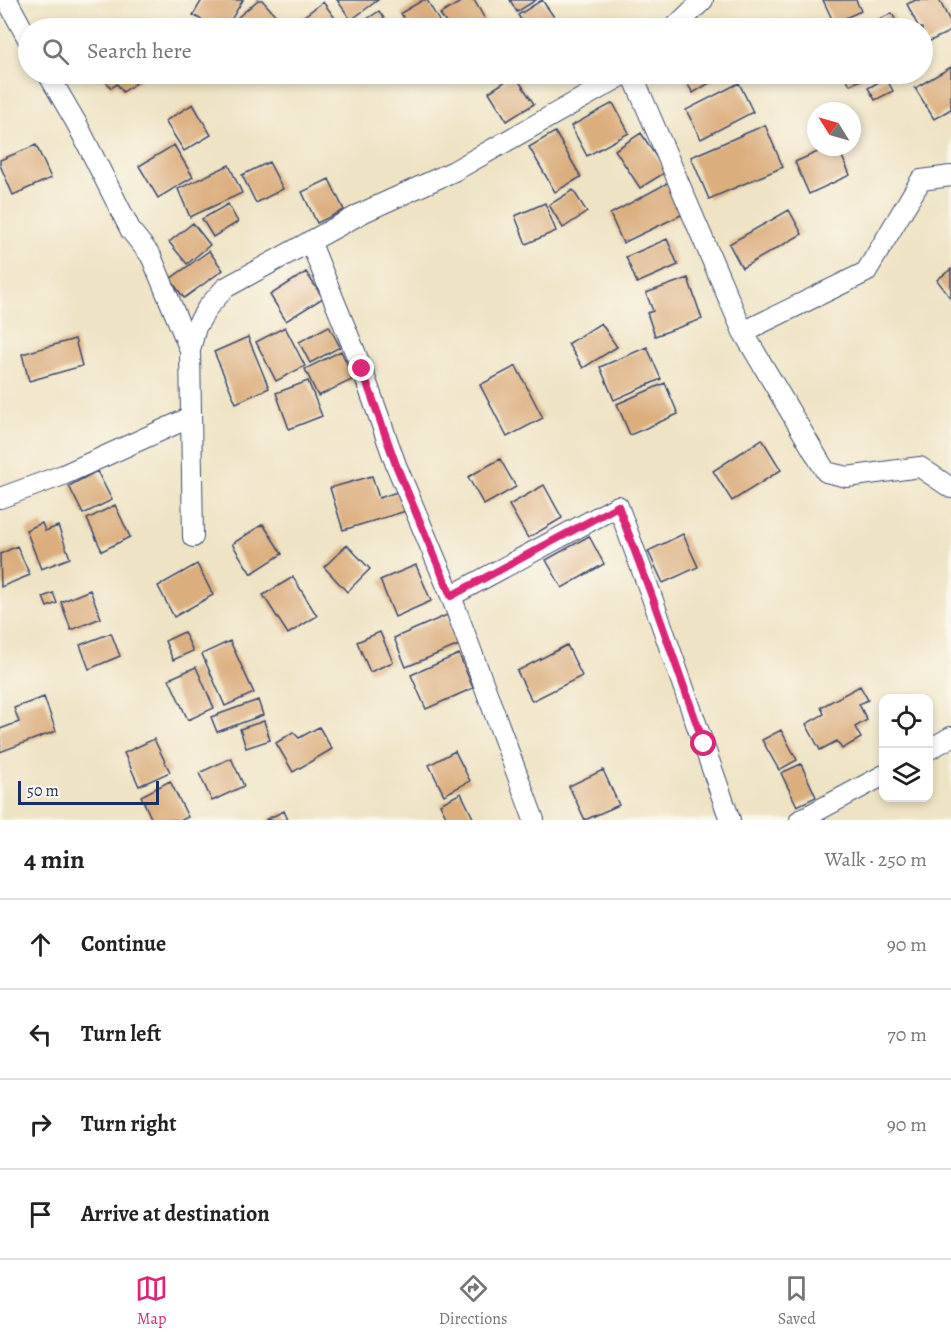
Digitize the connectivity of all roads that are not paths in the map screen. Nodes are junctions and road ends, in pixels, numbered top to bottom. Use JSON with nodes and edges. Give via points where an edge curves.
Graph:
{"nodes":[{"id":1,"x":703,"y":0,"type":"edge"},
{"id":2,"x":4,"y":1,"type":"edge"},
{"id":3,"x":684,"y":18,"type":"edge"},
{"id":4,"x":18,"y":23,"type":"edge"},
{"id":5,"x":54,"y":84,"type":"edge"},
{"id":6,"x":608,"y":84,"type":"edge"},
{"id":7,"x":636,"y":84,"type":"edge"},
{"id":8,"x":951,"y":176,"type":"edge"},
{"id":9,"x":310,"y":241,"type":"junction"},
{"id":10,"x":743,"y":332,"type":"junction"},
{"id":11,"x":190,"y":350,"type":"junction"},
{"id":12,"x":191,"y":417,"type":"junction"},
{"id":13,"x":951,"y":488,"type":"edge"},
{"id":14,"x":0,"y":498,"type":"edge"},
{"id":15,"x":194,"y":537,"type":"dead end"},
{"id":16,"x":451,"y":596,"type":"junction"},
{"id":17,"x":951,"y":736,"type":"edge"},
{"id":18,"x":931,"y":748,"type":"edge"},
{"id":19,"x":879,"y":778,"type":"edge"},
{"id":20,"x":852,"y":793,"type":"junction"},
{"id":21,"x":534,"y":820,"type":"edge"},
{"id":22,"x":730,"y":820,"type":"edge"},
{"id":23,"x":800,"y":820,"type":"edge"},
{"id":24,"x":831,"y":820,"type":"edge"}],
"edges":[{"from":1,"to":3,"type":"street"},
{"from":2,"to":4,"type":"street"},
{"from":5,"to":11,"type":"street","via":[[131,231],[151,256]]},
{"from":6,"to":9,"type":"street","via":[[454,171]]},
{"from":7,"to":10,"type":"street"},
{"from":8,"to":10,"type":"street","via":[[921,180],[866,272]]},
{"from":9,"to":11,"type":"street","via":[[225,288],[195,327]]},
{"from":9,"to":16,"type":"street"},
{"from":10,"to":13,"type":"street","via":[[826,472],[846,477],[920,467]]},
{"from":11,"to":12,"type":"street"},
{"from":12,"to":14,"type":"street","via":[[63,475]]},
{"from":12,"to":15,"type":"street"},
{"from":16,"to":21,"type":"street"},
{"from":16,"to":22,"type":"street","via":[[618,506]]},
{"from":17,"to":18,"type":"street"},
{"from":19,"to":20,"type":"street"},
{"from":20,"to":23,"type":"street"},
{"from":20,"to":24,"type":"street"}]}
